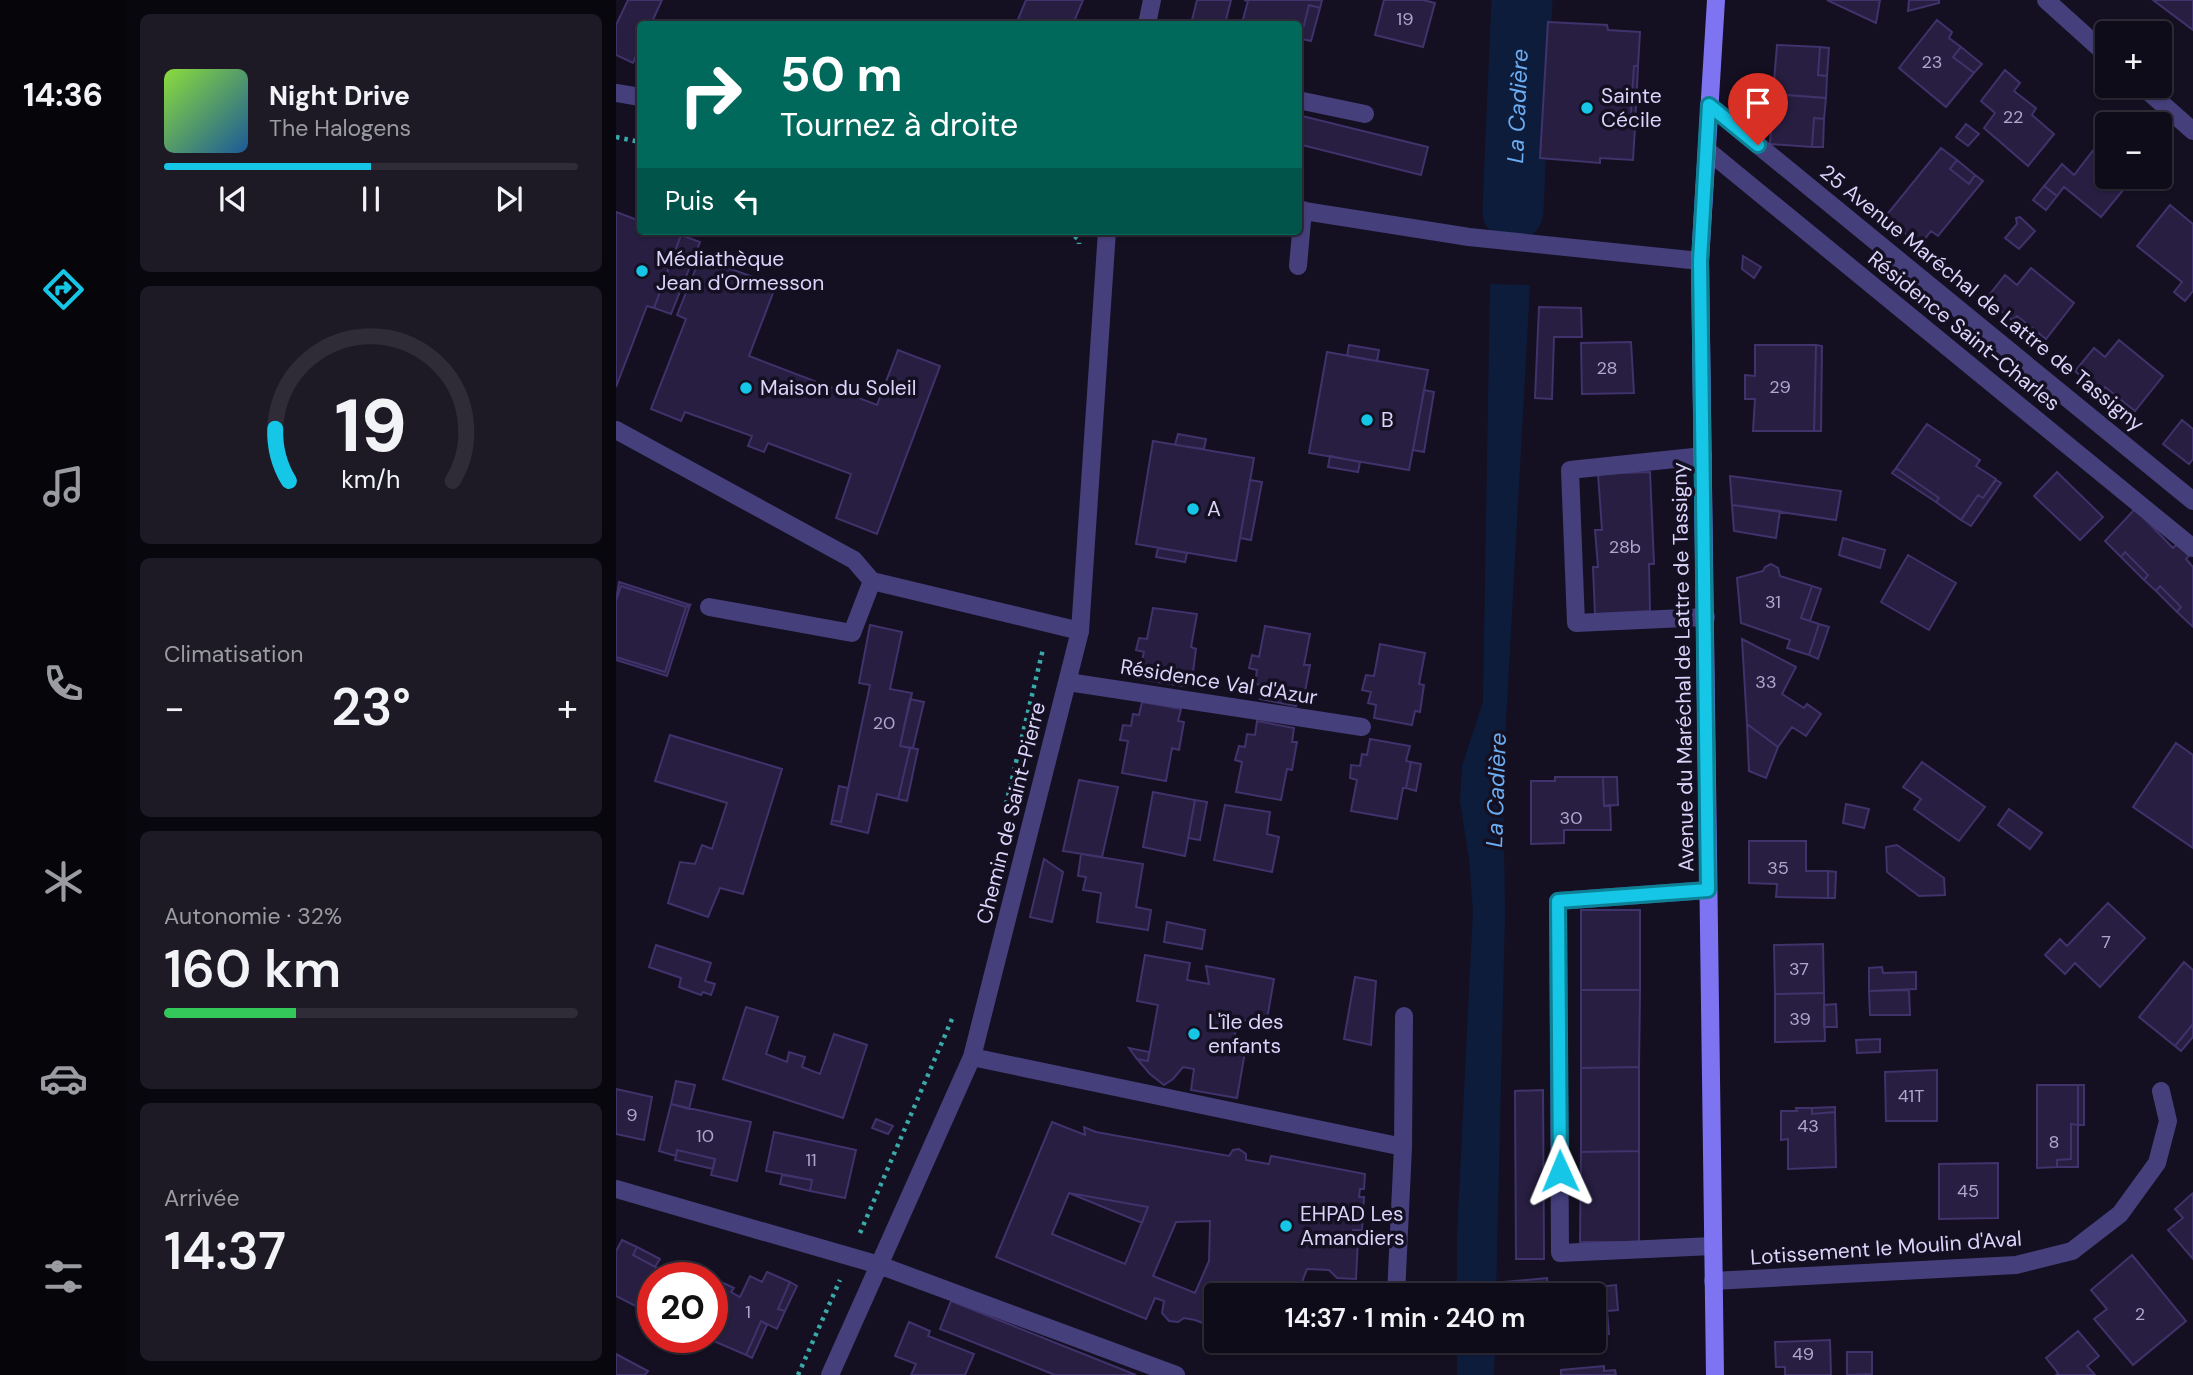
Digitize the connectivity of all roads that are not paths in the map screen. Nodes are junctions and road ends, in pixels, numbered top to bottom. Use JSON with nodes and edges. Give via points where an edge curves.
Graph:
{"nodes":[{"id":1,"x":1153,"y":0,"type":"edge"},
{"id":2,"x":1716,"y":0,"type":"edge"},
{"id":3,"x":2046,"y":0,"type":"edge"},
{"id":4,"x":1148,"y":21,"type":"edge"},
{"id":5,"x":2095,"y":44,"type":"edge"},
{"id":6,"x":616,"y":93,"type":"edge"},
{"id":7,"x":637,"y":96,"type":"edge"},
{"id":8,"x":2156,"y":98,"type":"edge"},
{"id":9,"x":1302,"y":101,"type":"edge"},
{"id":10,"x":1709,"y":105,"type":"junction"},
{"id":11,"x":1365,"y":114,"type":"dead end"},
{"id":12,"x":2193,"y":131,"type":"edge"},
{"id":13,"x":1707,"y":150,"type":"junction"},
{"id":14,"x":1302,"y":210,"type":"edge"},
{"id":15,"x":1107,"y":235,"type":"edge"},
{"id":16,"x":1300,"y":235,"type":"edge"},
{"id":17,"x":1700,"y":261,"type":"junction"},
{"id":18,"x":1298,"y":266,"type":"dead end"},
{"id":19,"x":616,"y":430,"type":"edge"},
{"id":20,"x":1703,"y":457,"type":"junction"},
{"id":21,"x":2193,"y":500,"type":"edge"},
{"id":22,"x":2193,"y":548,"type":"edge"},
{"id":23,"x":872,"y":582,"type":"junction"},
{"id":24,"x":709,"y":607,"type":"dead end"},
{"id":25,"x":1706,"y":617,"type":"junction"},
{"id":26,"x":1080,"y":631,"type":"junction"},
{"id":27,"x":1068,"y":682,"type":"junction"},
{"id":28,"x":1362,"y":727,"type":"dead end"},
{"id":29,"x":1708,"y":890,"type":"junction"},
{"id":30,"x":1404,"y":1016,"type":"dead end"},
{"id":31,"x":972,"y":1057,"type":"junction"},
{"id":32,"x":2161,"y":1091,"type":"dead end"},
{"id":33,"x":1403,"y":1147,"type":"junction"},
{"id":34,"x":616,"y":1189,"type":"edge"},
{"id":35,"x":1713,"y":1246,"type":"junction"},
{"id":36,"x":879,"y":1265,"type":"junction"},
{"id":37,"x":1713,"y":1281,"type":"junction"},
{"id":38,"x":1397,"y":1283,"type":"edge"},
{"id":39,"x":830,"y":1375,"type":"edge"},
{"id":40,"x":1176,"y":1375,"type":"edge"},
{"id":41,"x":1715,"y":1375,"type":"edge"}],
"edges":[{"from":1,"to":4,"type":"street"},
{"from":2,"to":10,"type":"main road","name":"Avenue du Maréchal de Lattre de Tassigny"},
{"from":3,"to":5,"type":"street"},
{"from":6,"to":7,"type":"street"},
{"from":8,"to":12,"type":"street"},
{"from":9,"to":11,"type":"street"},
{"from":10,"to":13,"type":"main road","name":"Avenue du Maréchal de Lattre de Tassigny"},
{"from":10,"to":21,"type":"street","name":"25 Avenue Maréchal de Lattre de Tassigny"},
{"from":13,"to":17,"type":"main road","name":"Avenue du Maréchal de Lattre de Tassigny"},
{"from":13,"to":22,"type":"street","name":"Résidence Saint-Charles"},
{"from":14,"to":17,"type":"street","via":[[1469,237]]},
{"from":15,"to":26,"type":"street","name":"Chemin de Saint-Pierre"},
{"from":16,"to":18,"type":"street"},
{"from":17,"to":20,"type":"main road","name":"Avenue du Maréchal de Lattre de Tassigny"},
{"from":19,"to":23,"type":"street","via":[[854,560]]},
{"from":20,"to":25,"type":"main road","name":"Avenue du Maréchal de Lattre de Tassigny"},
{"from":20,"to":25,"type":"street","via":[[1570,470],[1576,622]]},
{"from":23,"to":24,"type":"street","via":[[852,632]]},
{"from":23,"to":26,"type":"street"},
{"from":25,"to":29,"type":"main road","name":"Avenue du Maréchal de Lattre de Tassigny"},
{"from":26,"to":27,"type":"street","name":"Chemin de Saint-Pierre"},
{"from":27,"to":28,"type":"street","name":"Résidence Val d'Azur"},
{"from":27,"to":31,"type":"street","name":"Chemin de Saint-Pierre"},
{"from":29,"to":35,"type":"main road","name":"Avenue du Maréchal de Lattre de Tassigny"},
{"from":29,"to":35,"type":"street","via":[[1558,901],[1560,1253]]},
{"from":30,"to":33,"type":"street"},
{"from":31,"to":33,"type":"street"},
{"from":31,"to":36,"type":"street","name":"Chemin de Saint-Pierre"},
{"from":32,"to":37,"type":"street","name":"Lotissement le Moulin d'Aval","via":[[2168,1121],[2157,1163],[2120,1214],[2071,1251],[2016,1265]]},
{"from":33,"to":38,"type":"street"},
{"from":34,"to":36,"type":"street"},
{"from":35,"to":37,"type":"main road","name":"Avenue du Maréchal de Lattre de Tassigny"},
{"from":36,"to":39,"type":"street","name":"Chemin de Saint-Pierre"},
{"from":36,"to":40,"type":"street"},
{"from":37,"to":41,"type":"main road","name":"Avenue du Maréchal de Lattre de Tassigny"}]}
